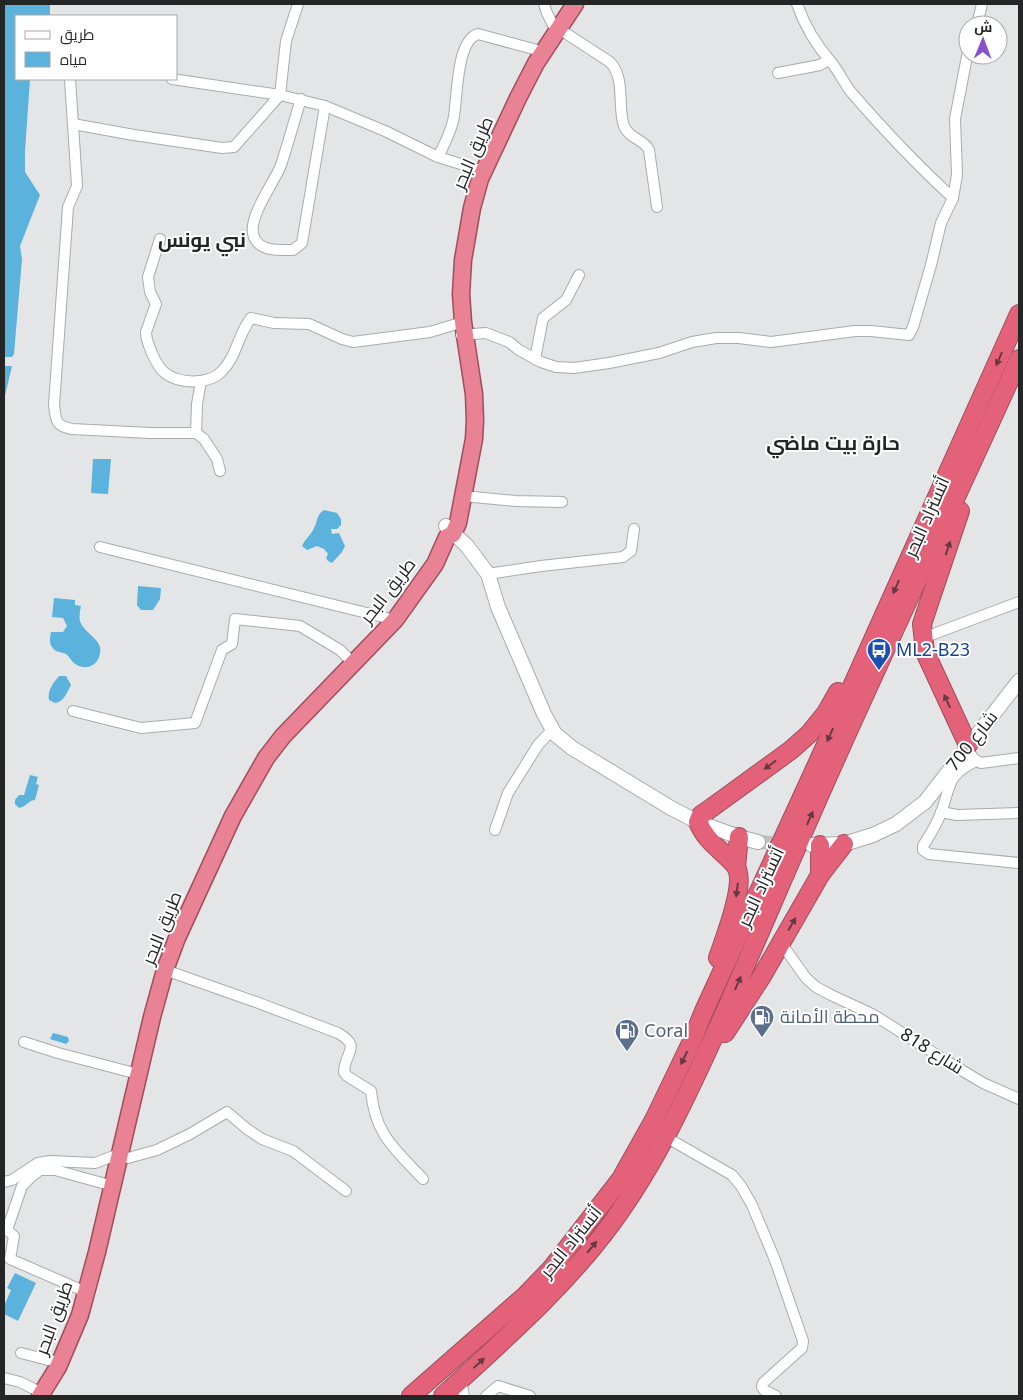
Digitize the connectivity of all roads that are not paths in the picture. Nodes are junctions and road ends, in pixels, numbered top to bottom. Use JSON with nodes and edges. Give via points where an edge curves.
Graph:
{"nodes":[{"id":1,"x":298,"y":4,"type":"edge"},
{"id":2,"x":544,"y":4,"type":"edge"},
{"id":3,"x":566,"y":4,"type":"edge"},
{"id":4,"x":575,"y":4,"type":"edge"},
{"id":5,"x":797,"y":4,"type":"edge"},
{"id":6,"x":556,"y":27,"type":"junction"},
{"id":7,"x":537,"y":50,"type":"junction"},
{"id":8,"x":828,"y":60,"type":"junction"},
{"id":9,"x":965,"y":65,"type":"edge"},
{"id":10,"x":778,"y":73,"type":"dead end"},
{"id":11,"x":70,"y":80,"type":"edge"},
{"id":12,"x":178,"y":80,"type":"edge"},
{"id":13,"x":280,"y":95,"type":"junction"},
{"id":14,"x":301,"y":99,"type":"junction"},
{"id":15,"x":325,"y":106,"type":"junction"},
{"id":16,"x":73,"y":124,"type":"junction"},
{"id":17,"x":438,"y":157,"type":"junction"},
{"id":18,"x":480,"y":170,"type":"junction"},
{"id":19,"x":953,"y":198,"type":"junction"},
{"id":20,"x":657,"y":206,"type":"dead end"},
{"id":21,"x":160,"y":239,"type":"dead end"},
{"id":22,"x":579,"y":275,"type":"dead end"},
{"id":23,"x":1019,"y":314,"type":"edge"},
{"id":24,"x":461,"y":329,"type":"junction"},
{"id":25,"x":535,"y":359,"type":"junction"},
{"id":26,"x":1017,"y":371,"type":"edge"},
{"id":27,"x":201,"y":381,"type":"junction"},
{"id":28,"x":196,"y":433,"type":"junction"},
{"id":29,"x":220,"y":471,"type":"dead end"},
{"id":30,"x":967,"y":476,"type":"junction"},
{"id":31,"x":463,"y":496,"type":"junction"},
{"id":32,"x":562,"y":502,"type":"dead end"},
{"id":33,"x":451,"y":527,"type":"junction"},
{"id":34,"x":634,"y":529,"type":"dead end"},
{"id":35,"x":100,"y":547,"type":"dead end"},
{"id":36,"x":488,"y":574,"type":"junction"},
{"id":37,"x":1019,"y":602,"type":"edge"},
{"id":38,"x":396,"y":620,"type":"junction"},
{"id":39,"x":923,"y":638,"type":"junction"},
{"id":40,"x":868,"y":649,"type":"junction"},
{"id":41,"x":354,"y":663,"type":"junction"},
{"id":42,"x":1019,"y":681,"type":"edge"},
{"id":43,"x":73,"y":711,"type":"dead end"},
{"id":44,"x":553,"y":729,"type":"junction"},
{"id":45,"x":968,"y":745,"type":"junction"},
{"id":46,"x":1019,"y":758,"type":"edge"},
{"id":47,"x":976,"y":762,"type":"junction"},
{"id":48,"x":941,"y":812,"type":"junction"},
{"id":49,"x":1019,"y":813,"type":"edge"},
{"id":50,"x":698,"y":822,"type":"junction"},
{"id":51,"x":495,"y":830,"type":"dead end"},
{"id":52,"x":739,"y":837,"type":"junction"},
{"id":53,"x":758,"y":842,"type":"tunnel mouth"},
{"id":54,"x":844,"y":844,"type":"junction"},
{"id":55,"x":816,"y":845,"type":"joint"},
{"id":56,"x":1019,"y":863,"type":"edge"},
{"id":57,"x":736,"y":867,"type":"junction"},
{"id":58,"x":820,"y":875,"type":"junction"},
{"id":59,"x":781,"y":943,"type":"junction"},
{"id":60,"x":165,"y":970,"type":"junction"},
{"id":61,"x":704,"y":1011,"type":"junction"},
{"id":62,"x":24,"y":1042,"type":"dead end"},
{"id":63,"x":138,"y":1074,"type":"junction"},
{"id":64,"x":692,"y":1084,"type":"junction"},
{"id":65,"x":1019,"y":1099,"type":"edge"},
{"id":66,"x":664,"y":1136,"type":"junction"},
{"id":67,"x":119,"y":1154,"type":"junction"},
{"id":68,"x":423,"y":1179,"type":"dead end"},
{"id":69,"x":4,"y":1182,"type":"edge"},
{"id":70,"x":112,"y":1186,"type":"junction"},
{"id":71,"x":346,"y":1190,"type":"dead end"},
{"id":72,"x":86,"y":1292,"type":"junction"},
{"id":73,"x":21,"y":1353,"type":"dead end"},
{"id":74,"x":60,"y":1362,"type":"junction"},
{"id":75,"x":4,"y":1378,"type":"edge"},
{"id":76,"x":462,"y":1388,"type":"edge"},
{"id":77,"x":515,"y":1394,"type":"edge"},
{"id":78,"x":41,"y":1395,"type":"edge"},
{"id":79,"x":411,"y":1396,"type":"edge"},
{"id":80,"x":443,"y":1396,"type":"edge"},
{"id":81,"x":486,"y":1396,"type":"edge"},
{"id":82,"x":530,"y":1396,"type":"edge"},
{"id":83,"x":776,"y":1396,"type":"edge"}],
"edges":[{"from":1,"to":13,"type":"street","via":[[286,41]]},
{"from":2,"to":6,"type":"street"},
{"from":3,"to":6,"type":"highway","name":"طريق البحر"},
{"from":4,"to":6,"type":"highway","name":"طريق البحر"},
{"from":5,"to":8,"type":"street","via":[[810,34]]},
{"from":6,"to":7,"type":"highway","name":"طريق البحر"},
{"from":6,"to":18,"type":"highway","name":"طريق البحر"},
{"from":6,"to":20,"type":"street","via":[[614,67],[626,130],[648,146]]},
{"from":7,"to":17,"type":"street","via":[[478,34],[472,36],[462,55],[452,127]]},
{"from":7,"to":18,"type":"highway","name":"طريق البحر","via":[[504,108]]},
{"from":8,"to":10,"type":"street","via":[[820,66]]},
{"from":8,"to":19,"type":"street","via":[[850,90],[922,170]]},
{"from":9,"to":19,"type":"street","via":[[955,119]]},
{"from":11,"to":16,"type":"street"},
{"from":12,"to":13,"type":"street"},
{"from":13,"to":14,"type":"street"},
{"from":13,"to":16,"type":"street","via":[[234,147],[228,148],[134,136]]},
{"from":14,"to":15,"type":"street"},
{"from":14,"to":15,"type":"street","via":[[280,167],[260,203],[252,232],[265,248],[294,250],[302,243]]},
{"from":15,"to":17,"type":"street"},
{"from":16,"to":28,"type":"street","via":[[77,186],[68,208],[54,405],[56,420],[63,428],[72,429]]},
{"from":17,"to":18,"type":"street"},
{"from":18,"to":24,"type":"highway","name":"طريق البحر","via":[[469,191],[458,249],[456,282]]},
{"from":19,"to":25,"type":"street","via":[[941,223],[909,335],[856,331],[771,342],[716,338],[609,364],[574,368],[556,367]]},
{"from":21,"to":27,"type":"street","via":[[148,277],[156,304],[146,332],[148,345],[165,373]]},
{"from":22,"to":25,"type":"street","via":[[566,300],[543,318]]},
{"from":23,"to":40,"type":"highway","name":"أتستراد البحر","one_way":true},
{"from":24,"to":25,"type":"street","via":[[500,338]]},
{"from":24,"to":27,"type":"street","via":[[353,342],[309,324],[274,324],[251,318],[224,369],[217,376]]},
{"from":24,"to":31,"type":"highway","name":"طريق البحر","via":[[474,394],[475,420]]},
{"from":24,"to":33,"type":"highway","name":"طريق البحر","via":[[468,420]]},
{"from":26,"to":30,"type":"highway","name":"أتستراد البحر"},
{"from":27,"to":28,"type":"street"},
{"from":28,"to":29,"type":"street","via":[[217,459]]},
{"from":39,"to":30,"type":"highway","one_way":true,"via":[[922,624],[958,518]]},
{"from":64,"to":30,"type":"highway","name":"أتستراد البحر","one_way":true,"via":[[863,697]]},
{"from":31,"to":32,"type":"street"},
{"from":31,"to":33,"type":"highway","name":"طريق البحر"},
{"from":33,"to":36,"type":"main road"},
{"from":33,"to":38,"type":"highway","name":"طريق البحر","via":[[435,564]]},
{"from":34,"to":36,"type":"street","via":[[632,552],[623,557]]},
{"from":35,"to":38,"type":"street"},
{"from":36,"to":44,"type":"main road","via":[[498,608]]},
{"from":37,"to":39,"type":"street"},
{"from":38,"to":41,"type":"highway","name":"طريق البحر"},
{"from":45,"to":39,"type":"highway","one_way":true,"via":[[925,652]]},
{"from":40,"to":50,"type":"highway","one_way":true,"via":[[809,734],[706,810]]},
{"from":40,"to":61,"type":"highway","name":"أتستراد البحر","one_way":true},
{"from":41,"to":43,"type":"street","via":[[340,650],[300,626],[235,619],[232,644],[222,650],[195,723],[141,728]]},
{"from":41,"to":60,"type":"highway","name":"طريق البحر","via":[[282,736],[266,758],[233,816]]},
{"from":42,"to":45,"type":"main road","name":"شارع 700"},
{"from":44,"to":50,"type":"main road","via":[[572,748]]},
{"from":44,"to":51,"type":"street","via":[[538,745],[508,793]]},
{"from":45,"to":47,"type":"street"},
{"from":45,"to":54,"type":"main road","name":"شارع 700","via":[[925,802],[896,824]]},
{"from":46,"to":47,"type":"street"},
{"from":47,"to":48,"type":"street","via":[[957,772],[949,784]]},
{"from":48,"to":49,"type":"street","via":[[957,815]]},
{"from":48,"to":56,"type":"street","via":[[923,846],[926,852]]},
{"from":50,"to":52,"type":"main road"},
{"from":50,"to":57,"type":"highway","via":[[706,838]]},
{"from":52,"to":53,"type":"main road"},
{"from":52,"to":57,"type":"highway"},
{"from":54,"to":55,"type":"main road","name":"شارع 700"},
{"from":54,"to":58,"type":"highway"},
{"from":55,"to":58,"type":"highway"},
{"from":57,"to":61,"type":"highway","one_way":true,"via":[[739,890]]},
{"from":59,"to":58,"type":"highway","one_way":true},
{"from":59,"to":64,"type":"highway"},
{"from":59,"to":65,"type":"street","name":"شارع 818","via":[[816,987],[874,1015],[983,1083]]},
{"from":60,"to":63,"type":"highway","name":"طريق البحر"},
{"from":60,"to":68,"type":"street","via":[[338,1033],[350,1041],[352,1046],[344,1072],[346,1076],[371,1091],[381,1131]]},
{"from":61,"to":79,"type":"highway","name":"أتستراد البحر","one_way":true,"via":[[654,1120],[621,1178],[532,1290]]},
{"from":62,"to":63,"type":"street"},
{"from":63,"to":67,"type":"highway","name":"طريق البحر"},
{"from":64,"to":66,"type":"highway","name":"أتستراد البحر"},
{"from":76,"to":66,"type":"highway","name":"أتستراد البحر","one_way":true,"via":[[566,1278],[610,1225],[637,1186]]},
{"from":66,"to":83,"type":"street","via":[[732,1175],[752,1204],[804,1341],[802,1348],[763,1383],[764,1390]]},
{"from":67,"to":69,"type":"street","via":[[95,1162],[38,1163]]},
{"from":67,"to":70,"type":"highway","name":"طريق البحر"},
{"from":67,"to":71,"type":"street","via":[[128,1158],[157,1150],[227,1112],[262,1139],[293,1151]]},
{"from":70,"to":72,"type":"highway","name":"طريق البحر"},
{"from":70,"to":72,"type":"street","via":[[54,1170],[40,1170],[22,1186],[7,1230],[14,1236],[10,1259]]},
{"from":72,"to":74,"type":"highway","name":"طريق البحر"},
{"from":73,"to":74,"type":"street"},
{"from":74,"to":78,"type":"highway","name":"طريق البحر"},
{"from":75,"to":78,"type":"street","via":[[20,1382]]},
{"from":76,"to":80,"type":"highway","name":"أتستراد البحر"},
{"from":77,"to":81,"type":"street","via":[[498,1386]]},
{"from":77,"to":82,"type":"street"}]}
